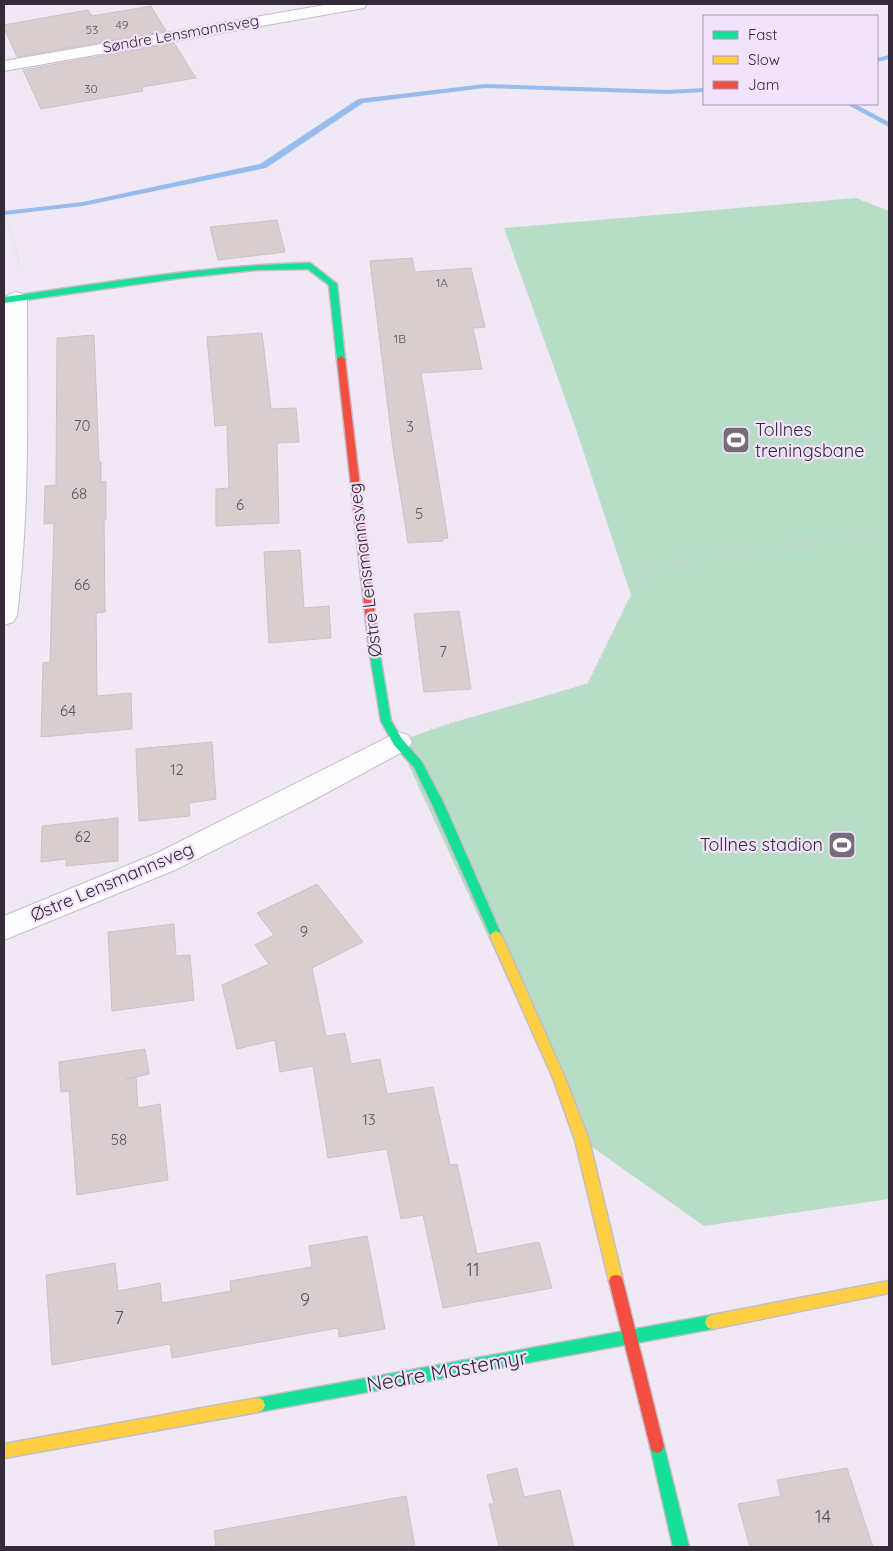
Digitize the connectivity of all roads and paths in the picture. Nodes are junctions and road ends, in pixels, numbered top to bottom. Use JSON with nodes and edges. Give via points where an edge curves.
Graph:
{"nodes":[{"id":1,"x":358,"y":4,"type":"edge"},
{"id":2,"x":4,"y":66,"type":"edge"},
{"id":3,"x":4,"y":211,"type":"edge"},
{"id":4,"x":10,"y":299,"type":"edge"},
{"id":5,"x":889,"y":534,"type":"edge"},
{"id":6,"x":4,"y":616,"type":"edge"},
{"id":7,"x":398,"y":742,"type":"junction"},
{"id":8,"x":4,"y":928,"type":"edge"},
{"id":9,"x":889,"y":1287,"type":"edge"},
{"id":10,"x":630,"y":1338,"type":"junction"},
{"id":11,"x":4,"y":1451,"type":"edge"},
{"id":12,"x":681,"y":1547,"type":"edge"}],
"edges":[{"from":1,"to":2,"type":"street","name":"Søndre Lensmannsveg"},
{"from":3,"to":4,"type":"path","via":[[18,257],[20,277]]},
{"from":4,"to":6,"type":"street","via":[[16,405],[10,560]]},
{"from":4,"to":7,"type":"street","name":"Østre Lensmannsveg","via":[[256,267],[310,266],[333,284],[372,641],[386,722]]},
{"from":5,"to":7,"type":"path","via":[[645,566],[588,683],[426,730]]},
{"from":7,"to":8,"type":"street","name":"Østre Lensmannsveg","via":[[165,862]]},
{"from":7,"to":10,"type":"street","via":[[418,765],[438,804],[559,1078],[582,1140]]},
{"from":9,"to":10,"type":"street","name":"Nedre Mastemyr"},
{"from":10,"to":11,"type":"street","name":"Nedre Mastemyr"},
{"from":10,"to":12,"type":"street"}]}
